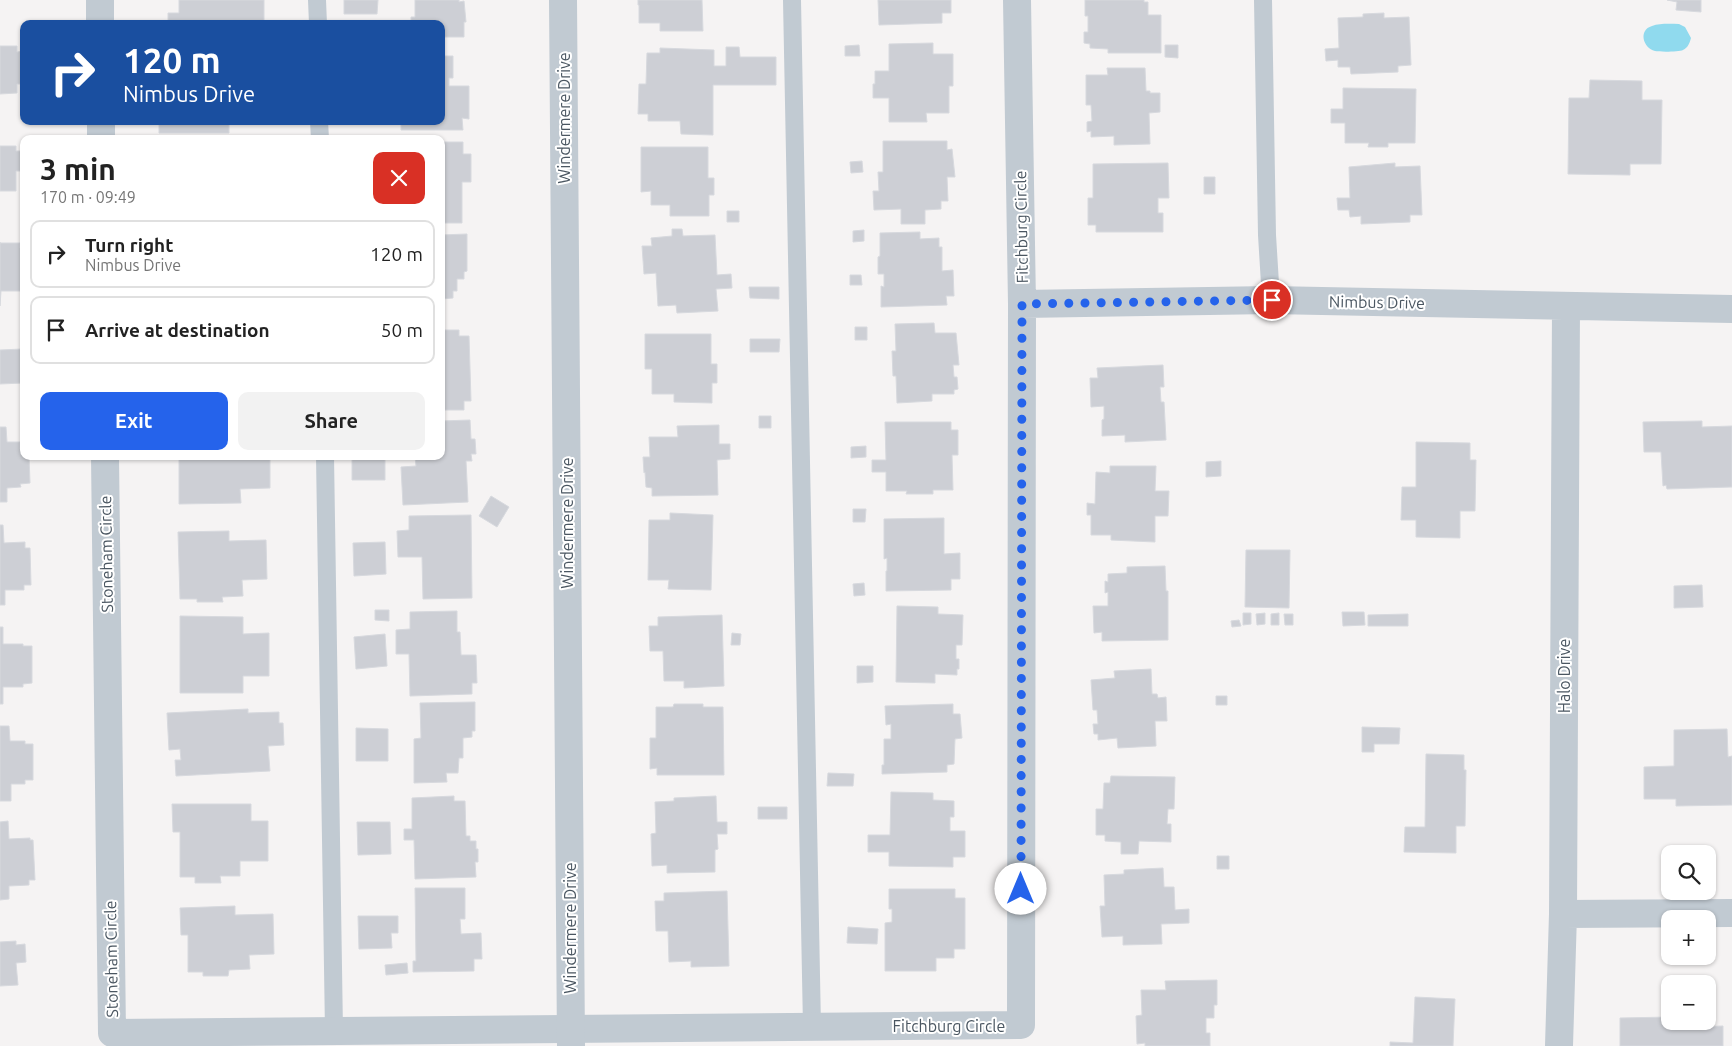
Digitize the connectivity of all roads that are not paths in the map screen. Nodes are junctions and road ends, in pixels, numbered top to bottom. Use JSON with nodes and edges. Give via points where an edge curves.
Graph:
{"nodes":[{"id":1,"x":100,"y":0,"type":"edge"},
{"id":2,"x":318,"y":0,"type":"edge"},
{"id":3,"x":563,"y":0,"type":"edge"},
{"id":4,"x":792,"y":0,"type":"edge"},
{"id":5,"x":1017,"y":0,"type":"edge"},
{"id":6,"x":1264,"y":0,"type":"edge"},
{"id":7,"x":100,"y":20,"type":"edge"},
{"id":8,"x":318,"y":20,"type":"edge"},
{"id":9,"x":1272,"y":300,"type":"junction"},
{"id":10,"x":1022,"y":304,"type":"junction"},
{"id":11,"x":1566,"y":306,"type":"junction"},
{"id":12,"x":1732,"y":310,"type":"edge"},
{"id":13,"x":105,"y":460,"type":"edge"},
{"id":14,"x":325,"y":460,"type":"edge"},
{"id":15,"x":1563,"y":914,"type":"junction"},
{"id":16,"x":1732,"y":914,"type":"edge"},
{"id":17,"x":812,"y":1027,"type":"junction"},
{"id":18,"x":334,"y":1031,"type":"junction"},
{"id":19,"x":571,"y":1038,"type":"edge"},
{"id":20,"x":1559,"y":1046,"type":"edge"}],
"edges":[{"from":1,"to":7,"type":"street"},
{"from":2,"to":8,"type":"lane"},
{"from":3,"to":19,"type":"street","name":"Windermere Drive"},
{"from":4,"to":17,"type":"lane"},
{"from":5,"to":10,"type":"street","name":"Fitchburg Circle"},
{"from":6,"to":9,"type":"lane","via":[[1266,235]]},
{"from":9,"to":10,"type":"street","name":"Nimbus Drive"},
{"from":9,"to":11,"type":"street","name":"Nimbus Drive"},
{"from":10,"to":17,"type":"street","name":"Fitchburg Circle","via":[[1021,1026]]},
{"from":11,"to":12,"type":"street","name":"Nimbus Drive"},
{"from":11,"to":15,"type":"street","name":"Halo Drive"},
{"from":13,"to":18,"type":"street","name":"Stoneham Circle","via":[[112,1033]]},
{"from":14,"to":18,"type":"lane"},
{"from":15,"to":16,"type":"street"},
{"from":15,"to":20,"type":"street","name":"Halo Drive"},
{"from":17,"to":19,"type":"street","name":"Fitchburg Circle"},
{"from":18,"to":19,"type":"street","name":"Stoneham Circle"}]}
